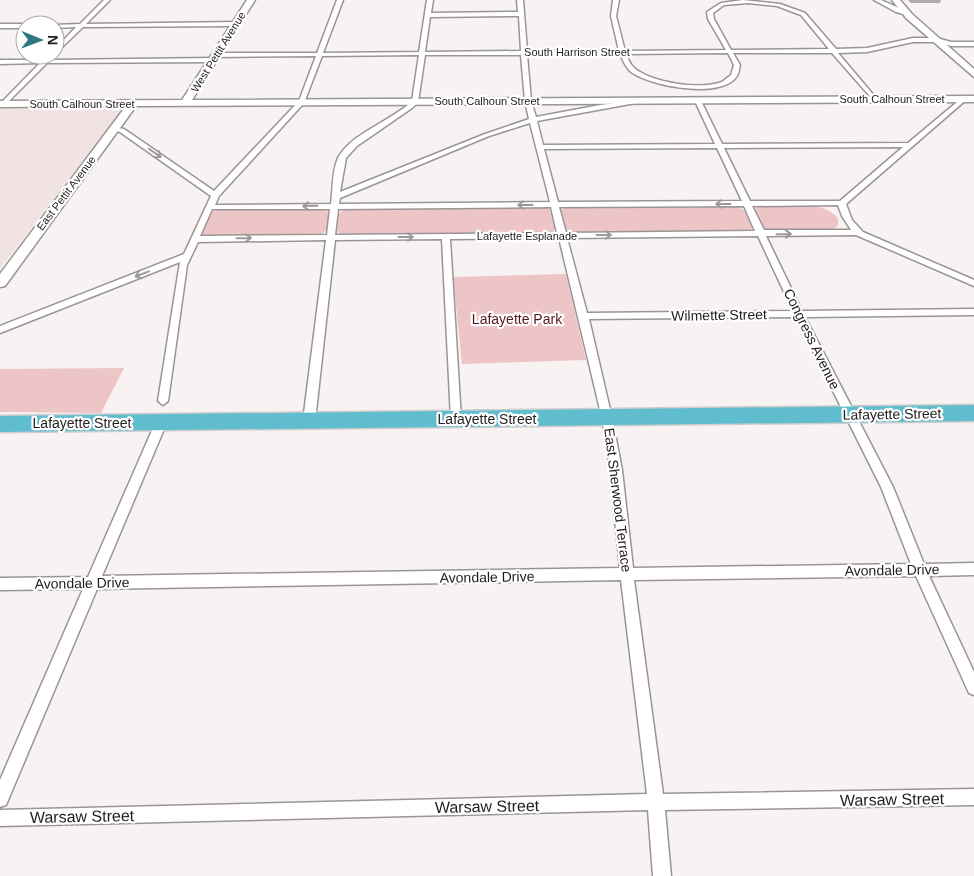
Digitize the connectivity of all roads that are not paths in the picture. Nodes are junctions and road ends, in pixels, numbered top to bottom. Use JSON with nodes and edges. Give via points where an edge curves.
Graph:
{"nodes":[{"id":1,"x":108,"y":0,"type":"edge"},
{"id":2,"x":251,"y":0,"type":"edge"},
{"id":3,"x":340,"y":0,"type":"edge"},
{"id":4,"x":430,"y":0,"type":"edge"},
{"id":5,"x":520,"y":0,"type":"edge"},
{"id":6,"x":616,"y":0,"type":"edge"},
{"id":7,"x":877,"y":0,"type":"edge"},
{"id":8,"x":896,"y":0,"type":"edge"},
{"id":9,"x":747,"y":1,"type":"edge"},
{"id":10,"x":907,"y":13,"type":"junction"},
{"id":11,"x":521,"y":14,"type":"junction"},
{"id":12,"x":428,"y":15,"type":"junction"},
{"id":13,"x":236,"y":24,"type":"junction"},
{"id":14,"x":0,"y":26,"type":"edge"},
{"id":15,"x":15,"y":26,"type":"edge"},
{"id":16,"x":65,"y":26,"type":"edge"},
{"id":17,"x":80,"y":26,"type":"junction"},
{"id":18,"x":949,"y":36,"type":"dead end"},
{"id":19,"x":938,"y":40,"type":"junction"},
{"id":20,"x":65,"y":42,"type":"edge"},
{"id":21,"x":974,"y":44,"type":"edge"},
{"id":22,"x":835,"y":51,"type":"junction"},
{"id":23,"x":624,"y":52,"type":"junction"},
{"id":24,"x":729,"y":52,"type":"junction"},
{"id":25,"x":524,"y":53,"type":"junction"},
{"id":26,"x":319,"y":54,"type":"junction"},
{"id":27,"x":422,"y":54,"type":"junction"},
{"id":28,"x":215,"y":57,"type":"junction"},
{"id":29,"x":65,"y":61,"type":"edge"},
{"id":30,"x":0,"y":62,"type":"edge"},
{"id":31,"x":15,"y":62,"type":"edge"},
{"id":32,"x":42,"y":65,"type":"edge"},
{"id":33,"x":974,"y":74,"type":"edge"},
{"id":34,"x":683,"y":87,"type":"junction"},
{"id":35,"x":701,"y":87,"type":"junction"},
{"id":36,"x":874,"y":99,"type":"junction"},
{"id":37,"x":964,"y":99,"type":"junction"},
{"id":38,"x":974,"y":99,"type":"edge"},
{"id":39,"x":528,"y":101,"type":"junction"},
{"id":40,"x":698,"y":101,"type":"junction"},
{"id":41,"x":302,"y":102,"type":"junction"},
{"id":42,"x":415,"y":102,"type":"junction"},
{"id":43,"x":185,"y":103,"type":"junction"},
{"id":44,"x":1,"y":104,"type":"edge"},
{"id":45,"x":133,"y":104,"type":"junction"},
{"id":46,"x":599,"y":104,"type":"junction"},
{"id":47,"x":974,"y":110,"type":"edge"},
{"id":48,"x":533,"y":120,"type":"junction"},
{"id":49,"x":114,"y":129,"type":"junction"},
{"id":50,"x":907,"y":145,"type":"junction"},
{"id":51,"x":720,"y":146,"type":"junction"},
{"id":52,"x":540,"y":147,"type":"junction"},
{"id":53,"x":215,"y":195,"type":"junction"},
{"id":54,"x":337,"y":196,"type":"junction"},
{"id":55,"x":842,"y":203,"type":"junction"},
{"id":56,"x":747,"y":204,"type":"junction"},
{"id":57,"x":554,"y":205,"type":"junction"},
{"id":58,"x":335,"y":206,"type":"junction"},
{"id":59,"x":210,"y":207,"type":"junction"},
{"id":60,"x":858,"y":232,"type":"junction"},
{"id":61,"x":761,"y":234,"type":"junction"},
{"id":62,"x":562,"y":235,"type":"junction"},
{"id":63,"x":446,"y":236,"type":"junction"},
{"id":64,"x":331,"y":237,"type":"junction"},
{"id":65,"x":195,"y":239,"type":"junction"},
{"id":66,"x":187,"y":256,"type":"junction"},
{"id":67,"x":0,"y":283,"type":"edge"},
{"id":68,"x":974,"y":283,"type":"edge"},
{"id":69,"x":974,"y":312,"type":"edge"},
{"id":70,"x":800,"y":314,"type":"junction"},
{"id":71,"x":583,"y":316,"type":"junction"},
{"id":72,"x":0,"y":330,"type":"edge"},
{"id":73,"x":163,"y":401,"type":"dead end"},
{"id":74,"x":974,"y":413,"type":"edge"},
{"id":75,"x":851,"y":414,"type":"junction"},
{"id":76,"x":607,"y":418,"type":"junction"},
{"id":77,"x":456,"y":419,"type":"junction"},
{"id":78,"x":309,"y":421,"type":"junction"},
{"id":79,"x":161,"y":422,"type":"junction"},
{"id":80,"x":0,"y":424,"type":"edge"},
{"id":81,"x":974,"y":569,"type":"edge"},
{"id":82,"x":920,"y":570,"type":"junction"},
{"id":83,"x":627,"y":575,"type":"junction"},
{"id":84,"x":92,"y":583,"type":"junction"},
{"id":85,"x":0,"y":584,"type":"edge"},
{"id":86,"x":974,"y":688,"type":"edge"},
{"id":87,"x":974,"y":798,"type":"edge"},
{"id":88,"x":0,"y":799,"type":"edge"},
{"id":89,"x":656,"y":802,"type":"junction"},
{"id":90,"x":0,"y":818,"type":"edge"},
{"id":91,"x":662,"y":876,"type":"edge"}],
"edges":[{"from":1,"to":17,"type":"street"},
{"from":2,"to":13,"type":"street","name":"West Pettit Avenue"},
{"from":3,"to":26,"type":"street"},
{"from":4,"to":12,"type":"street"},
{"from":5,"to":11,"type":"street","name":"East Sherwood Terrace"},
{"from":6,"to":23,"type":"street","via":[[612,14]]},
{"from":7,"to":10,"type":"street"},
{"from":8,"to":10,"type":"street"},
{"from":9,"to":22,"type":"street","via":[[778,5],[803,14]]},
{"from":9,"to":24,"type":"street","via":[[723,4],[710,12]]},
{"from":10,"to":19,"type":"street"},
{"from":11,"to":12,"type":"street"},
{"from":11,"to":25,"type":"street","name":"East Sherwood Terrace"},
{"from":12,"to":27,"type":"street"},
{"from":13,"to":17,"type":"street"},
{"from":13,"to":28,"type":"street","name":"West Pettit Avenue"},
{"from":14,"to":15,"type":"street"},
{"from":16,"to":17,"type":"street"},
{"from":17,"to":20,"type":"street"},
{"from":18,"to":19,"type":"street","name":"South Harrison Street","via":[[939,36]]},
{"from":19,"to":21,"type":"street","name":"South Harrison Street","via":[[948,44]]},
{"from":19,"to":22,"type":"street","name":"South Harrison Street"},
{"from":19,"to":33,"type":"street"},
{"from":22,"to":24,"type":"street","name":"South Harrison Street"},
{"from":22,"to":36,"type":"street"},
{"from":23,"to":24,"type":"street","name":"South Harrison Street"},
{"from":23,"to":25,"type":"street","name":"South Harrison Street"},
{"from":23,"to":34,"type":"street","via":[[629,66],[639,75]]},
{"from":24,"to":35,"type":"street","via":[[737,65],[734,76]]},
{"from":25,"to":27,"type":"street","name":"South Harrison Street"},
{"from":25,"to":39,"type":"street","name":"East Sherwood Terrace"},
{"from":26,"to":27,"type":"street","name":"South Harrison Street"},
{"from":26,"to":28,"type":"street","name":"South Harrison Street"},
{"from":26,"to":41,"type":"street"},
{"from":27,"to":42,"type":"street"},
{"from":28,"to":29,"type":"street","name":"South Harrison Street"},
{"from":28,"to":43,"type":"street","name":"West Pettit Avenue"},
{"from":30,"to":31,"type":"street","name":"South Harrison Street"},
{"from":32,"to":44,"type":"street"},
{"from":34,"to":35,"type":"street"},
{"from":34,"to":40,"type":"street","via":[[687,96]]},
{"from":35,"to":40,"type":"street","via":[[704,96]]},
{"from":36,"to":37,"type":"street","name":"South Calhoun Street"},
{"from":36,"to":40,"type":"street","name":"South Calhoun Street"},
{"from":37,"to":38,"type":"street","name":"South Calhoun Street"},
{"from":37,"to":47,"type":"street"},
{"from":37,"to":50,"type":"street"},
{"from":39,"to":42,"type":"street","name":"South Calhoun Street"},
{"from":39,"to":46,"type":"street","name":"South Calhoun Street"},
{"from":39,"to":48,"type":"street","name":"East Sherwood Terrace"},
{"from":40,"to":46,"type":"street","name":"South Calhoun Street"},
{"from":40,"to":51,"type":"street","name":"Congress Avenue"},
{"from":41,"to":42,"type":"street","name":"South Calhoun Street"},
{"from":41,"to":43,"type":"street","name":"South Calhoun Street"},
{"from":41,"to":53,"type":"street"},
{"from":42,"to":54,"type":"street","via":[[346,151],[339,170]]},
{"from":43,"to":45,"type":"street","name":"South Calhoun Street"},
{"from":44,"to":45,"type":"street","name":"South Calhoun Street"},
{"from":45,"to":49,"type":"street","name":"East Pettit Avenue"},
{"from":46,"to":48,"type":"street"},
{"from":48,"to":52,"type":"street","name":"East Sherwood Terrace"},
{"from":48,"to":54,"type":"street","via":[[487,135]]},
{"from":49,"to":53,"type":"street","one_way":true,"via":[[122,130]]},
{"from":49,"to":67,"type":"street","name":"East Pettit Avenue"},
{"from":50,"to":51,"type":"street"},
{"from":50,"to":55,"type":"street"},
{"from":51,"to":52,"type":"street"},
{"from":51,"to":56,"type":"street","name":"Congress Avenue"},
{"from":52,"to":57,"type":"street","name":"East Sherwood Terrace"},
{"from":53,"to":59,"type":"street"},
{"from":54,"to":58,"type":"street"},
{"from":55,"to":56,"type":"street"},
{"from":55,"to":60,"type":"street","via":[[846,218]]},
{"from":56,"to":57,"type":"street","one_way":true},
{"from":56,"to":61,"type":"street","name":"Congress Avenue"},
{"from":57,"to":58,"type":"street","one_way":true},
{"from":57,"to":62,"type":"street","name":"East Sherwood Terrace"},
{"from":58,"to":59,"type":"street","one_way":true},
{"from":58,"to":64,"type":"street"},
{"from":59,"to":65,"type":"street"},
{"from":61,"to":60,"type":"street","name":"Lafayette Esplanade","one_way":true},
{"from":60,"to":68,"type":"street"},
{"from":62,"to":61,"type":"street","name":"Lafayette Esplanade","one_way":true},
{"from":61,"to":70,"type":"street","name":"Congress Avenue"},
{"from":62,"to":63,"type":"street","name":"Lafayette Esplanade"},
{"from":62,"to":71,"type":"street","name":"East Sherwood Terrace"},
{"from":64,"to":63,"type":"street","name":"Lafayette Esplanade","one_way":true},
{"from":63,"to":77,"type":"street"},
{"from":65,"to":64,"type":"street","name":"Lafayette Esplanade","one_way":true},
{"from":64,"to":78,"type":"street"},
{"from":65,"to":66,"type":"street"},
{"from":66,"to":72,"type":"street","one_way":true},
{"from":66,"to":73,"type":"street"},
{"from":69,"to":70,"type":"street","name":"Wilmette Street"},
{"from":70,"to":71,"type":"street","name":"Wilmette Street"},
{"from":70,"to":75,"type":"street","name":"Congress Avenue"},
{"from":71,"to":76,"type":"street","name":"East Sherwood Terrace"},
{"from":74,"to":75,"type":"highway","name":"Lafayette Street"},
{"from":75,"to":76,"type":"highway","name":"Lafayette Street"},
{"from":75,"to":82,"type":"street","name":"Congress Avenue","via":[[887,487]]},
{"from":76,"to":77,"type":"highway","name":"Lafayette Street"},
{"from":76,"to":83,"type":"street","name":"East Sherwood Terrace"},
{"from":77,"to":78,"type":"highway","name":"Lafayette Street"},
{"from":78,"to":79,"type":"highway","name":"Lafayette Street"},
{"from":79,"to":80,"type":"highway","name":"Lafayette Street"},
{"from":79,"to":84,"type":"street"},
{"from":81,"to":82,"type":"street","name":"Avondale Drive"},
{"from":82,"to":83,"type":"street","name":"Avondale Drive"},
{"from":82,"to":86,"type":"street","name":"Congress Avenue"},
{"from":83,"to":84,"type":"street","name":"Avondale Drive"},
{"from":83,"to":89,"type":"street","name":"East Sherwood Terrace"},
{"from":84,"to":85,"type":"street","name":"Avondale Drive"},
{"from":84,"to":88,"type":"street"},
{"from":87,"to":89,"type":"street","name":"Warsaw Street"},
{"from":89,"to":90,"type":"street","name":"Warsaw Street"},
{"from":89,"to":91,"type":"street","name":"East Sherwood Terrace"}]}
